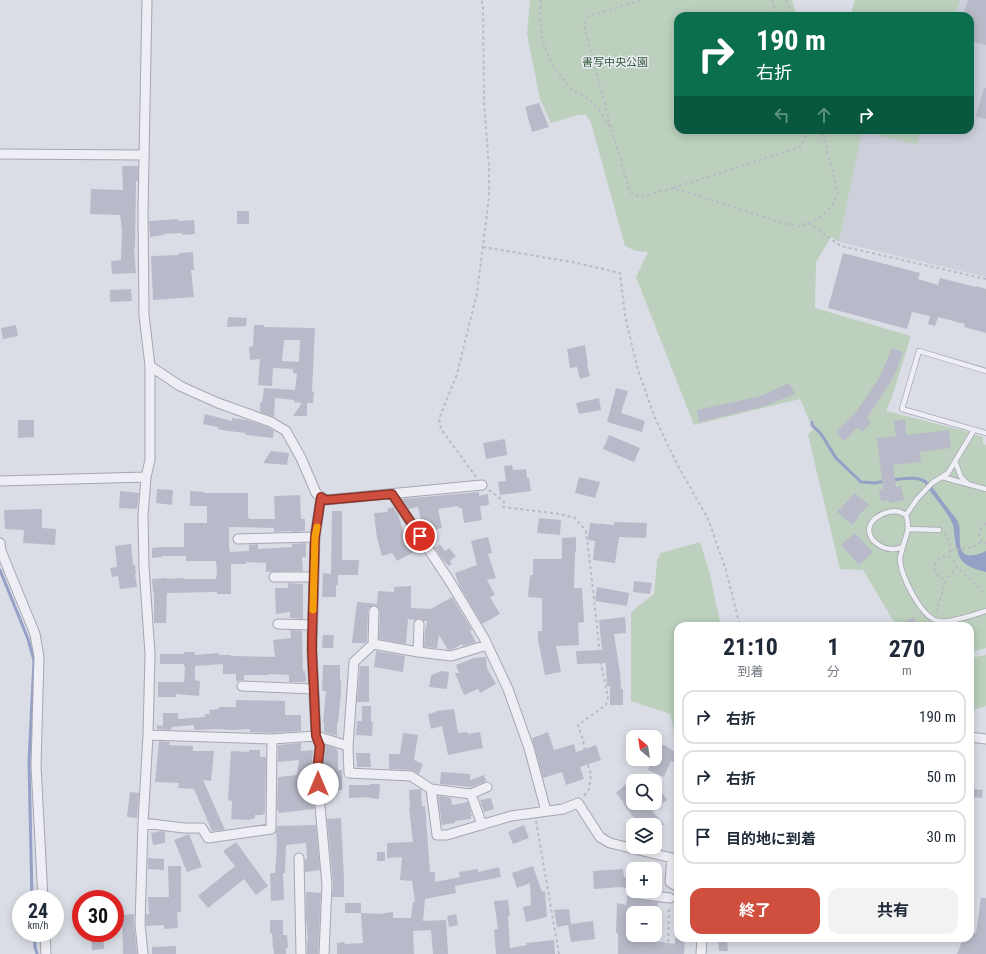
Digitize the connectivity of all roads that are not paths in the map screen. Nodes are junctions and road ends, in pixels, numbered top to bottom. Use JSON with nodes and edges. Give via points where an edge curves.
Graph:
{"nodes":[{"id":1,"x":147,"y":0,"type":"edge"},
{"id":2,"x":0,"y":154,"type":"edge"},
{"id":3,"x":143,"y":155,"type":"junction"},
{"id":4,"x":150,"y":366,"type":"junction"},
{"id":5,"x":986,"y":371,"type":"edge"},
{"id":6,"x":974,"y":430,"type":"junction"},
{"id":7,"x":986,"y":433,"type":"edge"},
{"id":8,"x":955,"y":461,"type":"junction"},
{"id":9,"x":146,"y":477,"type":"junction"},
{"id":10,"x":942,"y":477,"type":"junction"},
{"id":11,"x":0,"y":481,"type":"edge"},
{"id":12,"x":967,"y":483,"type":"junction"},
{"id":13,"x":482,"y":485,"type":"road end"},
{"id":14,"x":986,"y":489,"type":"edge"},
{"id":15,"x":392,"y":494,"type":"junction"},
{"id":16,"x":321,"y":497,"type":"junction"},
{"id":17,"x":906,"y":515,"type":"junction"},
{"id":18,"x":908,"y":529,"type":"junction"},
{"id":19,"x":939,"y":530,"type":"road end"},
{"id":20,"x":315,"y":537,"type":"junction"},
{"id":21,"x":238,"y":539,"type":"dead end"},
{"id":22,"x":0,"y":543,"type":"edge"},
{"id":23,"x":903,"y":547,"type":"junction"},
{"id":24,"x":274,"y":577,"type":"dead end"},
{"id":25,"x":314,"y":577,"type":"junction"},
{"id":26,"x":374,"y":611,"type":"dead end"},
{"id":27,"x":986,"y":611,"type":"edge"},
{"id":28,"x":278,"y":624,"type":"dead end"},
{"id":29,"x":419,"y":624,"type":"dead end"},
{"id":30,"x":312,"y":625,"type":"junction"},
{"id":31,"x":373,"y":644,"type":"junction"},
{"id":32,"x":487,"y":645,"type":"junction"},
{"id":33,"x":418,"y":652,"type":"junction"},
{"id":34,"x":242,"y":686,"type":"dead end"},
{"id":35,"x":313,"y":689,"type":"junction"},
{"id":36,"x":148,"y":735,"type":"junction"},
{"id":37,"x":316,"y":736,"type":"junction"},
{"id":38,"x":974,"y":738,"type":"edge"},
{"id":39,"x":272,"y":739,"type":"junction"},
{"id":40,"x":986,"y":739,"type":"edge"},
{"id":41,"x":348,"y":746,"type":"junction"},
{"id":42,"x":487,"y":787,"type":"dead end"},
{"id":43,"x":431,"y":789,"type":"junction"},
{"id":44,"x":471,"y":794,"type":"junction"},
{"id":45,"x":546,"y":811,"type":"junction"},
{"id":46,"x":143,"y":823,"type":"junction"},
{"id":47,"x":482,"y":825,"type":"junction"},
{"id":48,"x":298,"y":858,"type":"dead end"},
{"id":49,"x":674,"y":884,"type":"edge"},
{"id":50,"x":43,"y":890,"type":"edge"},
{"id":51,"x":662,"y":897,"type":"edge"},
{"id":52,"x":670,"y":898,"type":"road end"},
{"id":53,"x":45,"y":942,"type":"edge"},
{"id":54,"x":702,"y":942,"type":"edge"},
{"id":55,"x":46,"y":954,"type":"edge"},
{"id":56,"x":143,"y":954,"type":"edge"},
{"id":57,"x":301,"y":954,"type":"edge"},
{"id":58,"x":324,"y":954,"type":"edge"},
{"id":59,"x":701,"y":954,"type":"edge"}],
"edges":[{"from":1,"to":3,"type":"street"},
{"from":2,"to":3,"type":"street"},
{"from":3,"to":4,"type":"street","via":[[144,315]]},
{"from":4,"to":9,"type":"street","via":[[150,460]]},
{"from":4,"to":16,"type":"street","via":[[180,386],[271,422],[286,431],[316,493]]},
{"from":5,"to":6,"type":"lane","via":[[918,351],[902,409]]},
{"from":6,"to":7,"type":"lane"},
{"from":6,"to":8,"type":"lane"},
{"from":8,"to":10,"type":"lane","via":[[948,473]]},
{"from":8,"to":12,"type":"lane","via":[[961,477]]},
{"from":9,"to":11,"type":"street"},
{"from":9,"to":36,"type":"street","via":[[143,516],[150,654]]},
{"from":10,"to":12,"type":"lane"},
{"from":10,"to":17,"type":"lane","via":[[932,483]]},
{"from":12,"to":14,"type":"lane"},
{"from":13,"to":15,"type":"street"},
{"from":15,"to":16,"type":"street","via":[[326,500]]},
{"from":15,"to":32,"type":"street","via":[[449,580]]},
{"from":16,"to":20,"type":"street"},
{"from":17,"to":18,"type":"lane"},
{"from":17,"to":23,"type":"lane","via":[[900,512],[882,514],[874,518],[869,530],[875,543],[882,547],[891,550]]},
{"from":18,"to":19,"type":"lane"},
{"from":18,"to":23,"type":"lane"},
{"from":20,"to":21,"type":"street"},
{"from":20,"to":25,"type":"street"},
{"from":22,"to":50,"type":"street","via":[[35,634],[39,656],[36,766]]},
{"from":23,"to":27,"type":"lane","via":[[900,558],[902,571],[916,599],[929,616],[938,621],[951,621]]},
{"from":24,"to":25,"type":"street"},
{"from":25,"to":30,"type":"street"},
{"from":26,"to":31,"type":"street"},
{"from":28,"to":30,"type":"street"},
{"from":29,"to":33,"type":"street"},
{"from":30,"to":35,"type":"street"},
{"from":31,"to":33,"type":"street"},
{"from":31,"to":41,"type":"street","via":[[354,662]]},
{"from":32,"to":33,"type":"street","via":[[451,656]]},
{"from":32,"to":45,"type":"street","via":[[508,689],[529,748]]},
{"from":34,"to":35,"type":"street"},
{"from":35,"to":37,"type":"street"},
{"from":36,"to":39,"type":"street"},
{"from":36,"to":46,"type":"street"},
{"from":37,"to":39,"type":"street"},
{"from":37,"to":41,"type":"street"},
{"from":37,"to":58,"type":"street","via":[[320,746],[317,772],[327,885]]},
{"from":38,"to":40,"type":"street"},
{"from":39,"to":46,"type":"street","via":[[271,829],[208,838],[202,828]]},
{"from":41,"to":43,"type":"street","via":[[349,773],[411,776]]},
{"from":42,"to":44,"type":"street"},
{"from":43,"to":44,"type":"street"},
{"from":43,"to":47,"type":"street","via":[[437,835],[447,835]]},
{"from":44,"to":47,"type":"street"},
{"from":45,"to":47,"type":"street","via":[[511,816]]},
{"from":45,"to":49,"type":"street","via":[[563,809],[578,803],[600,838],[610,843],[672,858],[670,882]]},
{"from":46,"to":56,"type":"street","via":[[140,924]]},
{"from":48,"to":57,"type":"street"},
{"from":51,"to":52,"type":"street"},
{"from":53,"to":55,"type":"street"},
{"from":54,"to":59,"type":"street"}]}
